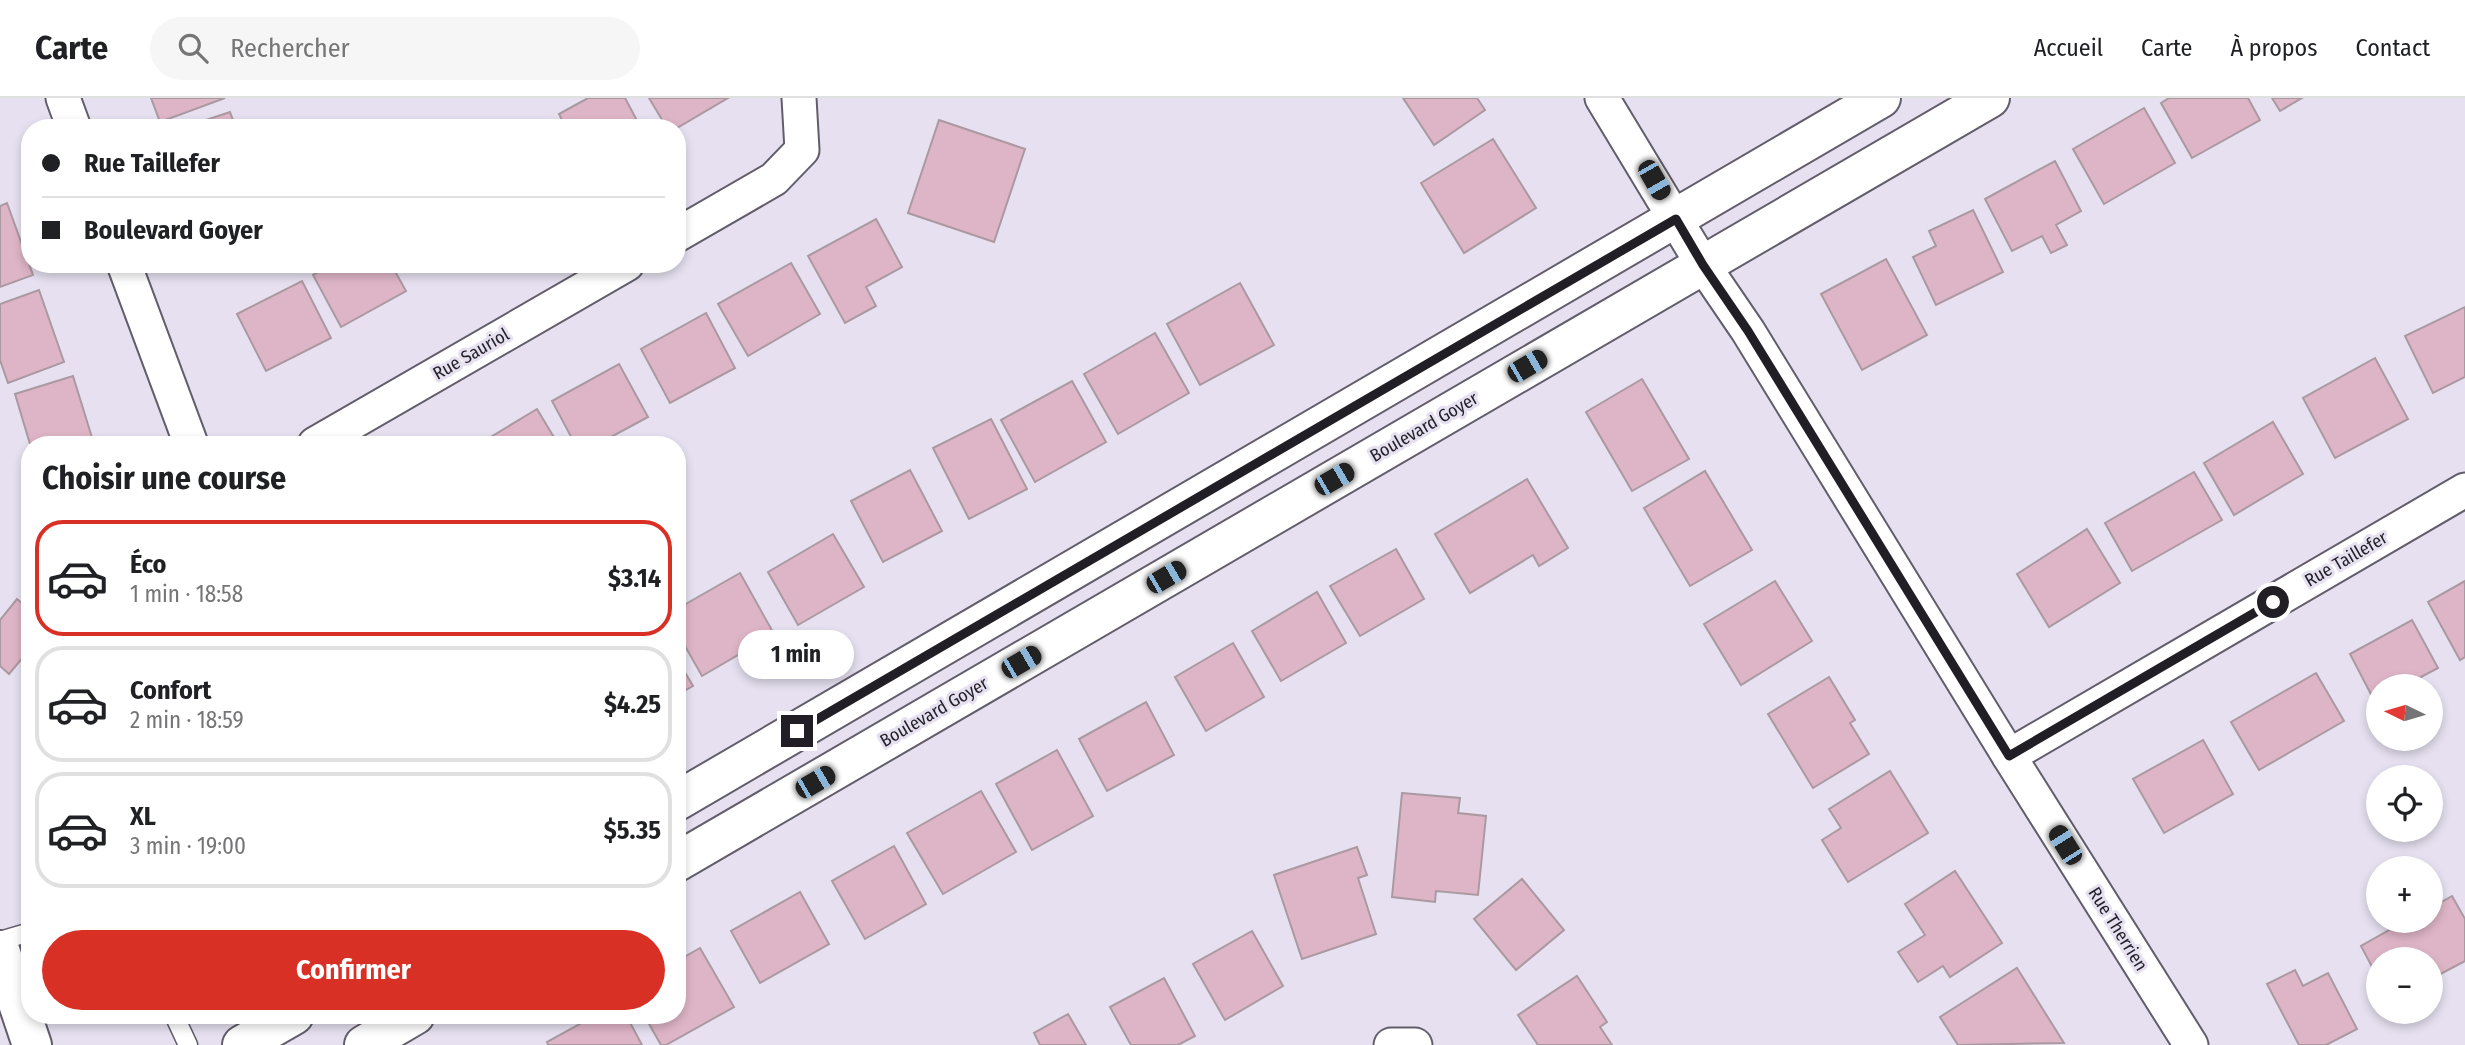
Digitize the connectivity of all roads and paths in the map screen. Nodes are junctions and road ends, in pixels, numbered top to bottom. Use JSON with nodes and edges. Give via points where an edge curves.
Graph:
{"nodes":[{"id":1,"x":63,"y":98,"type":"edge"},
{"id":2,"x":799,"y":98,"type":"edge"},
{"id":3,"x":1602,"y":98,"type":"edge"},
{"id":4,"x":1881,"y":98,"type":"edge"},
{"id":5,"x":1990,"y":98,"type":"edge"},
{"id":6,"x":71,"y":119,"type":"edge"},
{"id":7,"x":1676,"y":219,"type":"junction"},
{"id":8,"x":686,"y":230,"type":"edge"},
{"id":9,"x":1703,"y":265,"type":"junction"},
{"id":10,"x":127,"y":273,"type":"edge"},
{"id":11,"x":611,"y":273,"type":"edge"},
{"id":12,"x":188,"y":436,"type":"edge"},
{"id":13,"x":329,"y":436,"type":"edge"},
{"id":14,"x":2465,"y":490,"type":"edge"},
{"id":15,"x":2009,"y":756,"type":"junction"},
{"id":16,"x":686,"y":796,"type":"edge"},
{"id":17,"x":686,"y":857,"type":"edge"},
{"id":18,"x":21,"y":935,"type":"edge"},
{"id":19,"x":0,"y":941,"type":"edge"},
{"id":20,"x":0,"y":950,"type":"edge"},
{"id":21,"x":21,"y":1012,"type":"edge"},
{"id":22,"x":25,"y":1024,"type":"edge"},
{"id":23,"x":178,"y":1024,"type":"edge"},
{"id":24,"x":278,"y":1024,"type":"edge"},
{"id":25,"x":400,"y":1024,"type":"edge"},
{"id":26,"x":32,"y":1045,"type":"edge"},
{"id":27,"x":188,"y":1045,"type":"edge"},
{"id":28,"x":242,"y":1045,"type":"edge"},
{"id":29,"x":364,"y":1045,"type":"edge"},
{"id":30,"x":1391,"y":1045,"type":"edge"},
{"id":31,"x":1415,"y":1045,"type":"edge"},
{"id":32,"x":2191,"y":1045,"type":"edge"}],
"edges":[{"from":1,"to":6,"type":"street"},
{"from":2,"to":8,"type":"street","via":[[802,150],[774,179]]},
{"from":3,"to":7,"type":"street","name":"Rue Therrien"},
{"from":4,"to":7,"type":"street"},
{"from":5,"to":9,"type":"street","name":"Boulevard Goyer"},
{"from":7,"to":9,"type":"street","name":"Rue Therrien"},
{"from":7,"to":16,"type":"street"},
{"from":9,"to":15,"type":"street","name":"Rue Therrien"},
{"from":9,"to":17,"type":"street","name":"Boulevard Goyer"},
{"from":10,"to":12,"type":"street"},
{"from":11,"to":13,"type":"street","name":"Rue Sauriol"},
{"from":14,"to":15,"type":"street","name":"Rue Taillefer"},
{"from":15,"to":32,"type":"street","name":"Rue Therrien"},
{"from":18,"to":19,"type":"lane"},
{"from":20,"to":21,"type":"street"},
{"from":22,"to":26,"type":"street"},
{"from":23,"to":27,"type":"lane"},
{"from":24,"to":28,"type":"street"},
{"from":25,"to":29,"type":"street"},
{"from":30,"to":31,"type":"street"}]}
